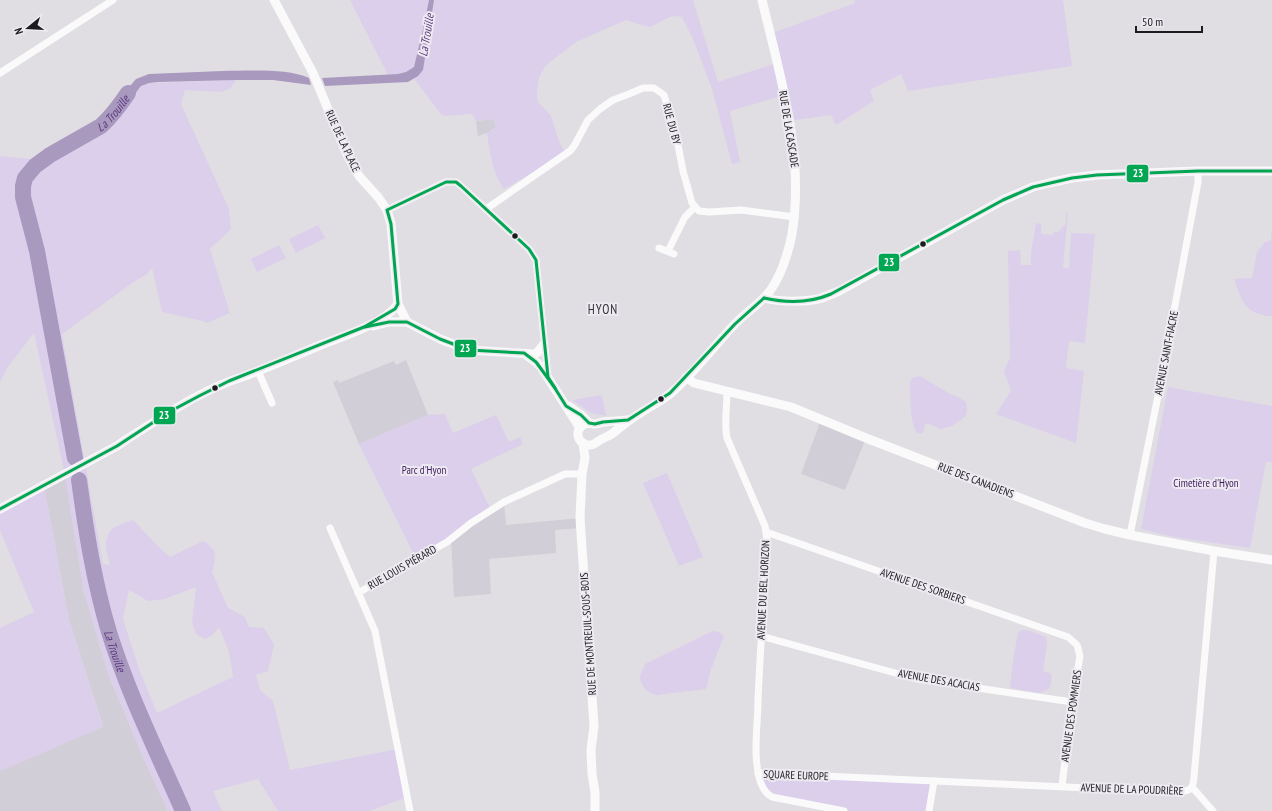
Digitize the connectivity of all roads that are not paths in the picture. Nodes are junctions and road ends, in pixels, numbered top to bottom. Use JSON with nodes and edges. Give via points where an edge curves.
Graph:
{"nodes":[{"id":1,"x":112,"y":0,"type":"edge"},
{"id":2,"x":274,"y":0,"type":"edge"},
{"id":3,"x":762,"y":0,"type":"edge"},
{"id":4,"x":0,"y":73,"type":"edge"},
{"id":5,"x":1198,"y":171,"type":"junction"},
{"id":6,"x":1272,"y":171,"type":"edge"},
{"id":7,"x":696,"y":207,"type":"junction"},
{"id":8,"x":486,"y":209,"type":"junction"},
{"id":9,"x":387,"y":210,"type":"junction"},
{"id":10,"x":795,"y":217,"type":"junction"},
{"id":11,"x":659,"y":248,"type":"dead end"},
{"id":12,"x":764,"y":298,"type":"junction"},
{"id":13,"x":398,"y":304,"type":"junction"},
{"id":14,"x":407,"y":322,"type":"junction"},
{"id":15,"x":364,"y":328,"type":"junction"},
{"id":16,"x":544,"y":344,"type":"junction"},
{"id":17,"x":528,"y":354,"type":"junction"},
{"id":18,"x":258,"y":371,"type":"junction"},
{"id":19,"x":548,"y":377,"type":"junction"},
{"id":20,"x":686,"y":377,"type":"junction"},
{"id":21,"x":727,"y":392,"type":"junction"},
{"id":22,"x":272,"y":403,"type":"dead end"},
{"id":23,"x":566,"y":406,"type":"junction"},
{"id":24,"x":628,"y":420,"type":"junction"},
{"id":25,"x":592,"y":424,"type":"junction"},
{"id":26,"x":580,"y":428,"type":"junction"},
{"id":27,"x":596,"y":443,"type":"junction"},
{"id":28,"x":583,"y":444,"type":"junction"},
{"id":29,"x":585,"y":458,"type":"junction"},
{"id":30,"x":582,"y":474,"type":"junction"},
{"id":31,"x":0,"y":509,"type":"edge"},
{"id":32,"x":330,"y":528,"type":"dead end"},
{"id":33,"x":766,"y":532,"type":"junction"},
{"id":34,"x":1130,"y":535,"type":"junction"},
{"id":35,"x":1214,"y":551,"type":"junction"},
{"id":36,"x":1272,"y":560,"type":"edge"},
{"id":37,"x":358,"y":593,"type":"junction"},
{"id":38,"x":761,"y":636,"type":"junction"},
{"id":39,"x":1077,"y":645,"type":"joint"},
{"id":40,"x":1072,"y":702,"type":"junction"},
{"id":41,"x":758,"y":773,"type":"junction"},
{"id":42,"x":934,"y":781,"type":"junction"},
{"id":43,"x":1062,"y":786,"type":"junction"},
{"id":44,"x":1192,"y":787,"type":"junction"},
{"id":45,"x":410,"y":811,"type":"edge"},
{"id":46,"x":595,"y":811,"type":"edge"},
{"id":47,"x":844,"y":811,"type":"edge"},
{"id":48,"x":929,"y":811,"type":"edge"},
{"id":49,"x":1213,"y":811,"type":"edge"}],
"edges":[{"from":1,"to":4,"type":"street"},
{"from":2,"to":9,"type":"street","name":"RUE DE LA PLACE","via":[[313,73],[359,176]]},
{"from":3,"to":10,"type":"street","name":"RUE DE LA CASCADE","via":[[792,136],[796,180]]},
{"from":5,"to":6,"type":"street"},
{"from":5,"to":12,"type":"street","via":[[1097,175],[1042,185],[1003,200],[830,295],[802,300]]},
{"from":5,"to":34,"type":"street","name":"AVENUE SAINT-FIACRE","via":[[1160,386]]},
{"from":7,"to":8,"type":"street","name":"RUE DU BY","via":[[692,203],[664,95],[654,88],[643,88],[613,100],[600,109],[588,120],[570,151]]},
{"from":7,"to":10,"type":"street","via":[[698,211],[741,210]]},
{"from":7,"to":11,"type":"street","via":[[685,217],[671,253]]},
{"from":8,"to":9,"type":"street","via":[[456,182],[446,182]]},
{"from":8,"to":16,"type":"street","via":[[529,249],[536,260]]},
{"from":9,"to":13,"type":"street","name":"RUE DE LA PLACE","via":[[391,224]]},
{"from":10,"to":12,"type":"street","name":"RUE DE LA CASCADE","via":[[788,253],[779,275]]},
{"from":12,"to":20,"type":"street","name":"RUE DE LA CASCADE","via":[[735,324]]},
{"from":13,"to":14,"type":"street","name":"RUE DE LA PLACE"},
{"from":13,"to":15,"type":"street","via":[[388,314]]},
{"from":14,"to":15,"type":"street","via":[[389,322]]},
{"from":14,"to":17,"type":"street","via":[[469,350]]},
{"from":15,"to":18,"type":"street"},
{"from":16,"to":17,"type":"street","via":[[537,353]]},
{"from":16,"to":19,"type":"street"},
{"from":17,"to":19,"type":"street"},
{"from":18,"to":22,"type":"street"},
{"from":18,"to":31,"type":"street","via":[[200,395],[117,446]]},
{"from":19,"to":23,"type":"street"},
{"from":20,"to":21,"type":"street","name":"RUE DES CANADIENS","via":[[694,383]]},
{"from":20,"to":24,"type":"street","name":"RUE DE LA CASCADE","via":[[670,393]]},
{"from":21,"to":33,"type":"street","name":"AVENUE DU BEL HORIZON","via":[[727,438]]},
{"from":21,"to":34,"type":"street","name":"RUE DES CANADIENS","via":[[791,407],[1085,523]]},
{"from":23,"to":25,"type":"street"},
{"from":23,"to":26,"type":"street"},
{"from":24,"to":25,"type":"street"},
{"from":24,"to":27,"type":"street","name":"RUE DE LA CASCADE"},
{"from":25,"to":26,"type":"street"},
{"from":25,"to":27,"type":"street","via":[[597,426],[600,433]]},
{"from":26,"to":28,"type":"street","via":[[578,436]]},
{"from":27,"to":28,"type":"street"},
{"from":27,"to":29,"type":"street"},
{"from":28,"to":29,"type":"street"},
{"from":29,"to":30,"type":"street","name":"RUE DE MONTREUIL-SOUS-BOIS"},
{"from":30,"to":37,"type":"street","name":"RUE LOUIS PIÉRARD","via":[[565,474],[504,502],[446,542]]},
{"from":30,"to":46,"type":"street","name":"RUE DE MONTREUIL-SOUS-BOIS","via":[[580,518],[594,726],[591,750]]},
{"from":32,"to":37,"type":"street"},
{"from":33,"to":38,"type":"street","name":"AVENUE DU BEL HORIZON"},
{"from":33,"to":39,"type":"street","name":"AVENUE DES SORBIERS","via":[[1068,637]]},
{"from":34,"to":35,"type":"street","name":"RUE DES CANADIENS"},
{"from":35,"to":36,"type":"street","name":"RUE DES CANADIENS"},
{"from":35,"to":44,"type":"street","name":"AVENUE DE LA POUDRIÈRE"},
{"from":37,"to":45,"type":"street","name":"RUE LOUIS PIÉRARD","via":[[375,631]]},
{"from":38,"to":40,"type":"street","name":"AVENUE DES ACACIAS","via":[[917,679]]},
{"from":38,"to":41,"type":"street","name":"AVENUE DU BEL HORIZON","via":[[756,757]]},
{"from":39,"to":40,"type":"street","name":"AVENUE DES POMMIERS","via":[[1080,656]]},
{"from":40,"to":43,"type":"street","name":"AVENUE DES POMMIERS"},
{"from":41,"to":42,"type":"street","name":"SQUARE EUROPE"},
{"from":41,"to":47,"type":"street","name":"SQUARE EUROPE","via":[[764,791],[772,797]]},
{"from":42,"to":43,"type":"street","name":"AVENUE DE LA POUDRIÈRE"},
{"from":42,"to":48,"type":"street"},
{"from":43,"to":44,"type":"street","name":"AVENUE DE LA POUDRIÈRE","via":[[1178,792],[1184,792]]},
{"from":44,"to":49,"type":"street"}]}
